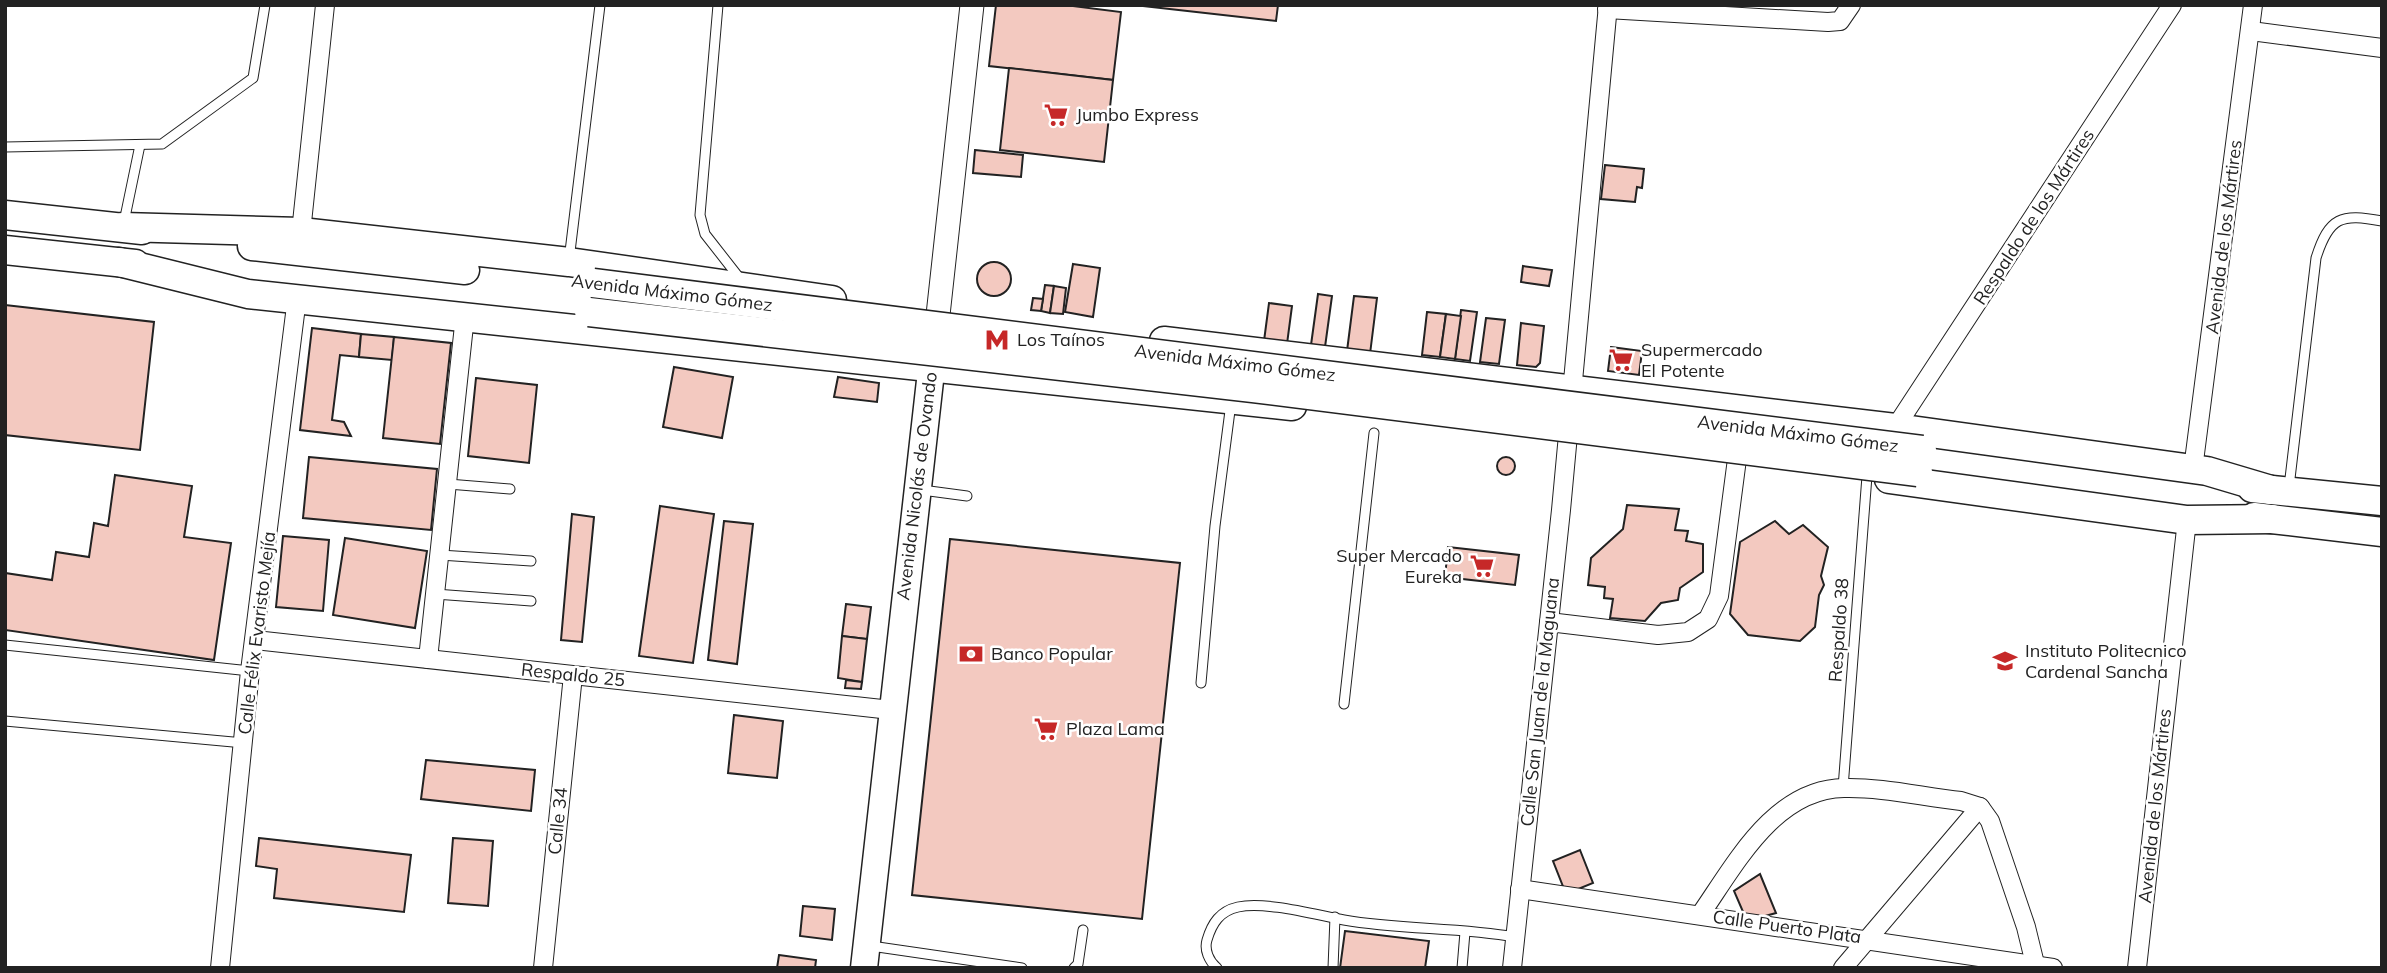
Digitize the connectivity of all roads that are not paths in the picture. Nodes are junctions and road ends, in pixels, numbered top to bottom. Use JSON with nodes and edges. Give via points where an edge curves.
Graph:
{"nodes":[{"id":1,"x":265,"y":5,"type":"edge"},
{"id":2,"x":325,"y":5,"type":"edge"},
{"id":3,"x":600,"y":5,"type":"edge"},
{"id":4,"x":718,"y":5,"type":"edge"},
{"id":5,"x":972,"y":5,"type":"edge"},
{"id":6,"x":1851,"y":5,"type":"edge"},
{"id":7,"x":2172,"y":5,"type":"edge"},
{"id":8,"x":2253,"y":5,"type":"edge"},
{"id":9,"x":1607,"y":7,"type":"edge"},
{"id":10,"x":2251,"y":31,"type":"junction"},
{"id":11,"x":2382,"y":48,"type":"edge"},
{"id":12,"x":140,"y":145,"type":"junction"},
{"id":13,"x":5,"y":147,"type":"edge"},
{"id":14,"x":5,"y":215,"type":"edge"},
{"id":15,"x":2382,"y":221,"type":"edge"},
{"id":16,"x":123,"y":227,"type":"junction"},
{"id":17,"x":301,"y":232,"type":"junction"},
{"id":18,"x":5,"y":250,"type":"edge"},
{"id":19,"x":119,"y":262,"type":"junction"},
{"id":20,"x":569,"y":262,"type":"junction"},
{"id":21,"x":746,"y":287,"type":"junction"},
{"id":22,"x":297,"y":298,"type":"junction"},
{"id":23,"x":938,"y":315,"type":"junction"},
{"id":24,"x":465,"y":316,"type":"junction"},
{"id":25,"x":930,"y":367,"type":"junction"},
{"id":26,"x":1571,"y":387,"type":"junction"},
{"id":27,"x":1231,"y":400,"type":"junction"},
{"id":28,"x":1895,"y":428,"type":"junction"},
{"id":29,"x":1374,"y":433,"type":"dead end"},
{"id":30,"x":1565,"y":436,"type":"junction"},
{"id":31,"x":1737,"y":458,"type":"junction"},
{"id":32,"x":1920,"y":461,"type":"junction"},
{"id":33,"x":2193,"y":469,"type":"junction"},
{"id":34,"x":1867,"y":475,"type":"junction"},
{"id":35,"x":448,"y":484,"type":"junction"},
{"id":36,"x":510,"y":489,"type":"dead end"},
{"id":37,"x":916,"y":490,"type":"junction"},
{"id":38,"x":2279,"y":491,"type":"junction"},
{"id":39,"x":967,"y":496,"type":"dead end"},
{"id":40,"x":2382,"y":501,"type":"edge"},
{"id":41,"x":2272,"y":519,"type":"junction"},
{"id":42,"x":2186,"y":520,"type":"junction"},
{"id":43,"x":2382,"y":532,"type":"edge"},
{"id":44,"x":440,"y":555,"type":"junction"},
{"id":45,"x":531,"y":561,"type":"dead end"},
{"id":46,"x":435,"y":594,"type":"junction"},
{"id":47,"x":531,"y":601,"type":"dead end"},
{"id":48,"x":1549,"y":622,"type":"junction"},
{"id":49,"x":255,"y":640,"type":"junction"},
{"id":50,"x":5,"y":645,"type":"edge"},
{"id":51,"x":428,"y":659,"type":"junction"},
{"id":52,"x":250,"y":671,"type":"junction"},
{"id":53,"x":573,"y":675,"type":"junction"},
{"id":54,"x":1201,"y":683,"type":"dead end"},
{"id":55,"x":1344,"y":704,"type":"dead end"},
{"id":56,"x":891,"y":710,"type":"junction"},
{"id":57,"x":5,"y":721,"type":"edge"},
{"id":58,"x":244,"y":743,"type":"junction"},
{"id":59,"x":1843,"y":788,"type":"junction"},
{"id":60,"x":1980,"y":807,"type":"junction"},
{"id":61,"x":1520,"y":889,"type":"junction"},
{"id":62,"x":1700,"y":915,"type":"junction"},
{"id":63,"x":1335,"y":917,"type":"junction"},
{"id":64,"x":1083,"y":930,"type":"dead end"},
{"id":65,"x":1465,"y":932,"type":"junction"},
{"id":66,"x":1515,"y":937,"type":"junction"},
{"id":67,"x":1866,"y":938,"type":"junction"},
{"id":68,"x":866,"y":957,"type":"edge"},
{"id":69,"x":2042,"y":967,"type":"edge"},
{"id":70,"x":220,"y":968,"type":"edge"},
{"id":71,"x":543,"y":968,"type":"edge"},
{"id":72,"x":1021,"y":968,"type":"edge"},
{"id":73,"x":1074,"y":968,"type":"edge"},
{"id":74,"x":1217,"y":968,"type":"edge"},
{"id":75,"x":1333,"y":968,"type":"edge"},
{"id":76,"x":1462,"y":968,"type":"edge"},
{"id":77,"x":1512,"y":968,"type":"edge"},
{"id":78,"x":1843,"y":968,"type":"edge"},
{"id":79,"x":2137,"y":968,"type":"edge"}],
"edges":[{"from":1,"to":12,"type":"lane","via":[[253,78],[162,144]]},
{"from":2,"to":17,"type":"street"},
{"from":3,"to":20,"type":"lane"},
{"from":4,"to":21,"type":"lane","via":[[700,215],[705,234]]},
{"from":5,"to":23,"type":"street","name":"Avenida Nicolás de Ovando"},
{"from":6,"to":9,"type":"street","via":[[1840,21]]},
{"from":7,"to":28,"type":"street","name":"Respaldo de los Mártires"},
{"from":8,"to":10,"type":"street","name":"Avenida de los Mártires"},
{"from":9,"to":26,"type":"street"},
{"from":10,"to":11,"type":"street"},
{"from":10,"to":33,"type":"street","name":"Avenida de los Mártires"},
{"from":12,"to":13,"type":"lane"},
{"from":12,"to":16,"type":"lane"},
{"from":14,"to":16,"type":"main road","name":"Avenida Máximo Gómez"},
{"from":15,"to":38,"type":"lane","via":[[2350,215],[2333,223],[2322,236]]},
{"from":16,"to":17,"type":"main road"},
{"from":16,"to":32,"type":"main road","name":"Avenida Máximo Gómez","bridge":true,"via":[[300,252],[593,283]]},
{"from":17,"to":20,"type":"main road"},
{"from":18,"to":19,"type":"main road","name":"Avenida Máximo Gómez"},
{"from":19,"to":22,"type":"main road","via":[[248,295]]},
{"from":19,"to":32,"type":"main road","name":"Avenida Máximo Gómez","bridge":true},
{"from":20,"to":21,"type":"main road"},
{"from":21,"to":23,"type":"main road"},
{"from":22,"to":24,"type":"main road"},
{"from":22,"to":49,"type":"street","name":"Calle Félix Evaristo Mejía"},
{"from":23,"to":25,"type":"main road","name":"Avenida Nicolás de Ovando"},
{"from":23,"to":26,"type":"main road"},
{"from":24,"to":25,"type":"main road"},
{"from":24,"to":35,"type":"street"},
{"from":25,"to":27,"type":"main road"},
{"from":25,"to":37,"type":"main road","name":"Avenida Nicolás de Ovando"},
{"from":26,"to":28,"type":"main road"},
{"from":26,"to":30,"type":"street","name":"Calle San Juan de la Maguana"},
{"from":27,"to":30,"type":"main road"},
{"from":27,"to":54,"type":"lane"},
{"from":28,"to":33,"type":"main road"},
{"from":29,"to":55,"type":"lane"},
{"from":30,"to":31,"type":"main road"},
{"from":30,"to":48,"type":"street","name":"Calle San Juan de la Maguana"},
{"from":31,"to":34,"type":"main road"},
{"from":31,"to":48,"type":"street","via":[[1720,596],[1708,620],[1688,632],[1658,635]]},
{"from":32,"to":38,"type":"main road","name":"Avenida Máximo Gómez"},
{"from":32,"to":41,"type":"main road","name":"Avenida Máximo Gómez"},
{"from":33,"to":38,"type":"main road"},
{"from":34,"to":42,"type":"main road"},
{"from":34,"to":59,"type":"lane","name":"Respaldo 38"},
{"from":35,"to":36,"type":"lane"},
{"from":35,"to":44,"type":"street"},
{"from":37,"to":39,"type":"lane"},
{"from":37,"to":56,"type":"main road","name":"Avenida Nicolás de Ovando"},
{"from":38,"to":40,"type":"main road","name":"Avenida Máximo Gómez"},
{"from":41,"to":42,"type":"main road"},
{"from":41,"to":43,"type":"main road","name":"Avenida Máximo Gómez"},
{"from":42,"to":79,"type":"street","name":"Avenida de los Mártires"},
{"from":44,"to":45,"type":"lane"},
{"from":44,"to":46,"type":"street"},
{"from":46,"to":47,"type":"lane"},
{"from":46,"to":51,"type":"street"},
{"from":48,"to":61,"type":"street","name":"Calle San Juan de la Maguana"},
{"from":49,"to":51,"type":"street","name":"Respaldo 25"},
{"from":49,"to":52,"type":"street","name":"Calle Félix Evaristo Mejía"},
{"from":50,"to":52,"type":"lane"},
{"from":51,"to":53,"type":"street","name":"Respaldo 25"},
{"from":52,"to":58,"type":"street","name":"Calle Félix Evaristo Mejía"},
{"from":53,"to":56,"type":"street","name":"Respaldo 25"},
{"from":53,"to":71,"type":"street","name":"Calle 34"},
{"from":56,"to":68,"type":"main road","name":"Avenida Nicolás de Ovando"},
{"from":57,"to":58,"type":"lane"},
{"from":58,"to":70,"type":"street","name":"Calle Félix Evaristo Mejía"},
{"from":59,"to":60,"type":"street"},
{"from":59,"to":62,"type":"street","via":[[1792,804],[1767,824]]},
{"from":60,"to":67,"type":"street"},
{"from":60,"to":69,"type":"street","via":[[1990,821]]},
{"from":61,"to":62,"type":"street","name":"Calle Puerto Plata"},
{"from":61,"to":66,"type":"street","name":"Calle San Juan de la Maguana"},
{"from":62,"to":67,"type":"street","name":"Calle Puerto Plata"},
{"from":63,"to":65,"type":"lane"},
{"from":63,"to":74,"type":"lane","via":[[1240,906],[1222,913],[1211,926],[1205,946]]},
{"from":63,"to":75,"type":"lane"},
{"from":64,"to":73,"type":"lane"},
{"from":65,"to":66,"type":"lane"},
{"from":65,"to":76,"type":"lane"},
{"from":66,"to":77,"type":"street","name":"Calle San Juan de la Maguana"},
{"from":67,"to":69,"type":"street","name":"Calle Puerto Plata"},
{"from":67,"to":78,"type":"street"},
{"from":68,"to":72,"type":"lane"}]}
